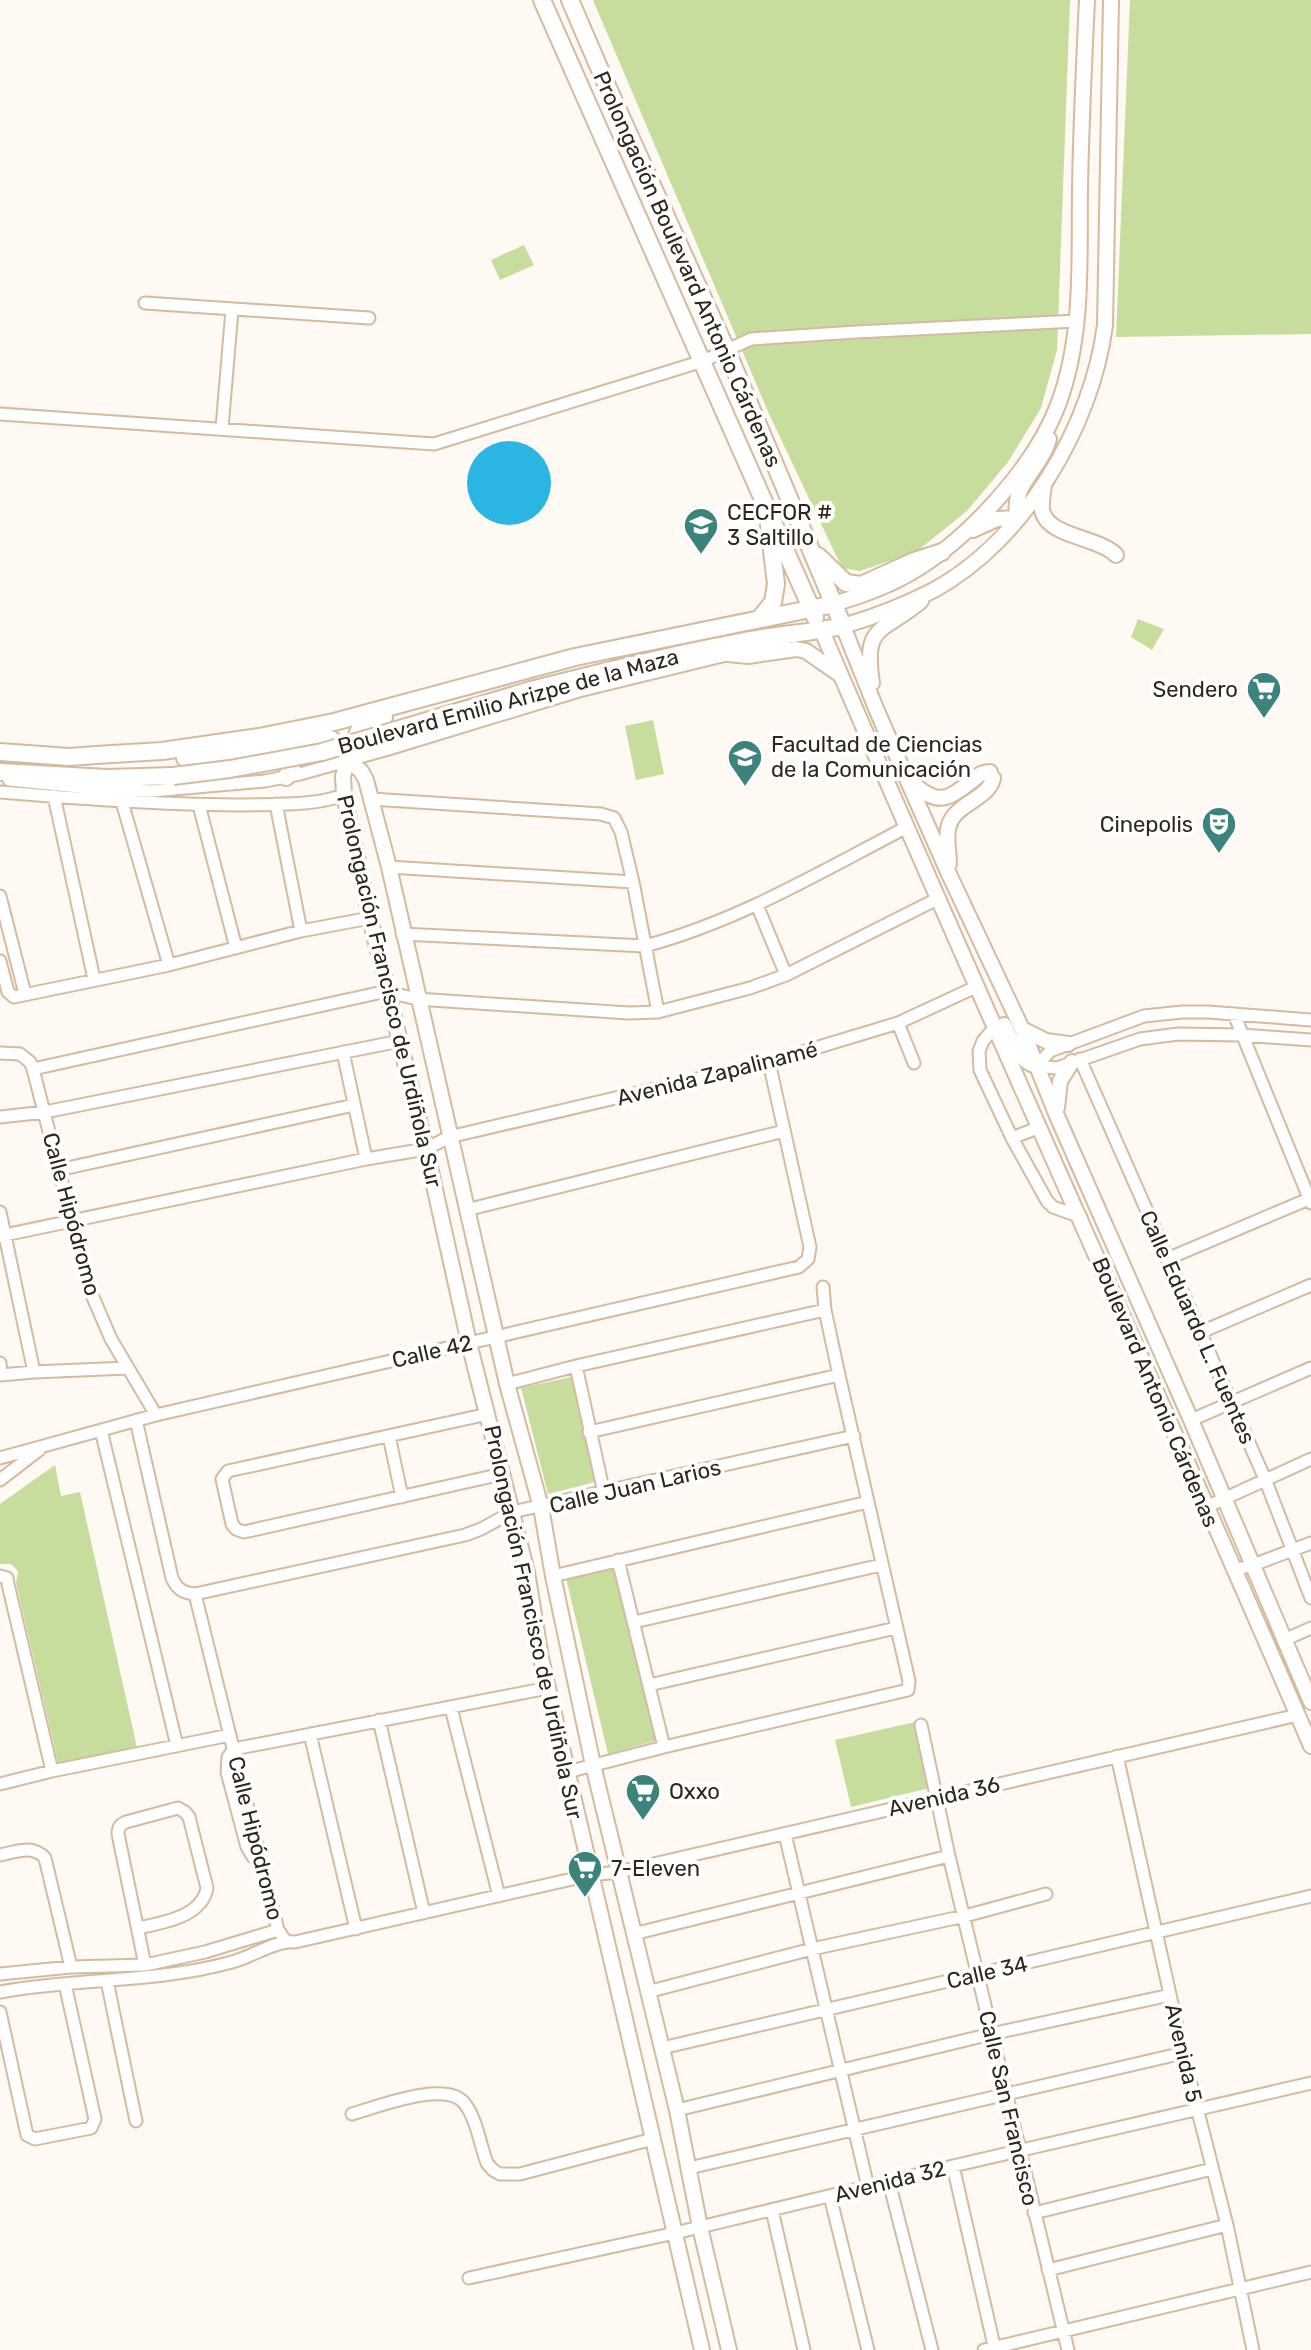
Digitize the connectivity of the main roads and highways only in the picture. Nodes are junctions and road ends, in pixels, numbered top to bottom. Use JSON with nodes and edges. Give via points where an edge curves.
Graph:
{"nodes":[{"id":1,"x":542,"y":0,"type":"edge"},
{"id":2,"x":570,"y":0,"type":"edge"},
{"id":3,"x":1087,"y":0,"type":"edge"},
{"id":4,"x":1111,"y":0,"type":"edge"},
{"id":5,"x":1077,"y":321,"type":"junction"},
{"id":6,"x":1102,"y":350,"type":"junction"},
{"id":7,"x":1053,"y":418,"type":"junction"},
{"id":8,"x":1044,"y":483,"type":"junction"},
{"id":9,"x":767,"y":508,"type":"junction"},
{"id":10,"x":1018,"y":518,"type":"junction"},
{"id":11,"x":948,"y":547,"type":"junction"},
{"id":12,"x":812,"y":549,"type":"junction"},
{"id":13,"x":1116,"y":555,"type":"dead end"},
{"id":14,"x":935,"y":589,"type":"junction"},
{"id":15,"x":834,"y":604,"type":"junction"},
{"id":16,"x":811,"y":608,"type":"junction"},
{"id":17,"x":760,"y":618,"type":"junction"},
{"id":18,"x":843,"y":626,"type":"junction"},
{"id":19,"x":822,"y":631,"type":"junction"},
{"id":20,"x":611,"y":651,"type":"junction"},
{"id":21,"x":728,"y":654,"type":"road end"},
{"id":22,"x":841,"y":675,"type":"junction"},
{"id":23,"x":877,"y":711,"type":"junction"},
{"id":24,"x":272,"y":745,"type":"junction"},
{"id":25,"x":0,"y":752,"type":"edge"},
{"id":26,"x":96,"y":755,"type":"junction"},
{"id":27,"x":348,"y":760,"type":"junction"},
{"id":28,"x":0,"y":772,"type":"edge"},
{"id":29,"x":286,"y":777,"type":"road end"},
{"id":30,"x":909,"y":781,"type":"junction"},
{"id":31,"x":892,"y":796,"type":"junction"},
{"id":32,"x":927,"y":822,"type":"junction"},
{"id":33,"x":921,"y":860,"type":"junction"},
{"id":34,"x":948,"y":872,"type":"junction"},
{"id":35,"x":980,"y":991,"type":"junction"},
{"id":36,"x":1022,"y":1029,"type":"junction"},
{"id":37,"x":998,"y":1033,"type":"joint"},
{"id":38,"x":1068,"y":1044,"type":"road end"},
{"id":39,"x":1076,"y":1060,"type":"road end"},
{"id":40,"x":1037,"y":1066,"type":"junction"},
{"id":41,"x":1057,"y":1116,"type":"junction"},
{"id":42,"x":1042,"y":1131,"type":"junction"},
{"id":43,"x":1311,"y":1702,"type":"edge"},
{"id":44,"x":1311,"y":1746,"type":"edge"},
{"id":45,"x":702,"y":2350,"type":"edge"},
{"id":46,"x":729,"y":2350,"type":"edge"}],
"edges":[{"from":1,"to":9,"type":"highway","name":"Prolongación Boulevard Antonio Cárdenas"},
{"from":2,"to":12,"type":"highway","name":"Prolongación Boulevard Antonio Cárdenas"},
{"from":3,"to":5,"type":"main road","name":"Boulevard Emilio Arizpe de la Maza"},
{"from":4,"to":6,"type":"main road","name":"Boulevard Emilio Arizpe de la Maza"},
{"from":5,"to":6,"type":"main road","via":[[1093,325]]},
{"from":5,"to":7,"type":"main road","name":"Boulevard Emilio Arizpe de la Maza"},
{"from":6,"to":8,"type":"main road","name":"Boulevard Emilio Arizpe de la Maza","via":[[1082,412]]},
{"from":7,"to":10,"type":"main road","via":[[1047,445],[1016,499]]},
{"from":7,"to":11,"type":"main road","name":"Boulevard Emilio Arizpe de la Maza","via":[[1007,489]]},
{"from":8,"to":10,"type":"main road","name":"Boulevard Emilio Arizpe de la Maza"},
{"from":8,"to":13,"type":"main road","via":[[1042,511],[1049,523]]},
{"from":9,"to":16,"type":"highway","name":"Prolongación Boulevard Antonio Cárdenas"},
{"from":9,"to":17,"type":"highway","via":[[776,584],[773,602]]},
{"from":10,"to":11,"type":"main road","via":[[989,521]]},
{"from":10,"to":14,"type":"main road","name":"Boulevard Emilio Arizpe de la Maza","via":[[987,551]]},
{"from":11,"to":12,"type":"highway","via":[[861,585],[846,583]]},
{"from":11,"to":15,"type":"main road","name":"Boulevard Emilio Arizpe de la Maza","via":[[909,574]]},
{"from":12,"to":15,"type":"highway","name":"Prolongación Boulevard Antonio Cárdenas"},
{"from":14,"to":18,"type":"main road","name":"Boulevard Emilio Arizpe de la Maza"},
{"from":14,"to":23,"type":"main road","via":[[872,638],[869,664]]},
{"from":15,"to":16,"type":"highway","name":"Boulevard Emilio Arizpe de la Maza"},
{"from":15,"to":18,"type":"highway","name":"Prolongación Boulevard Antonio Cárdenas"},
{"from":16,"to":17,"type":"highway","name":"Boulevard Emilio Arizpe de la Maza"},
{"from":16,"to":19,"type":"highway","name":"Prolongación Boulevard Antonio Cárdenas"},
{"from":17,"to":20,"type":"highway","name":"Boulevard Emilio Arizpe de la Maza"},
{"from":18,"to":19,"type":"highway","name":"Boulevard Emilio Arizpe de la Maza"},
{"from":18,"to":23,"type":"main road","name":"Prolongación Boulevard Antonio Cárdenas"},
{"from":19,"to":22,"type":"main road","name":"Prolongación Boulevard Antonio Cárdenas"},
{"from":19,"to":28,"type":"highway","name":"Boulevard Emilio Arizpe de la Maza","bridge":true,"via":[[631,663],[360,743],[230,769],[107,778]]},
{"from":20,"to":26,"type":"highway","name":"Boulevard Emilio Arizpe de la Maza","via":[[334,722],[162,751]]},
{"from":20,"to":27,"type":"highway","via":[[589,663],[379,718],[359,730]]},
{"from":21,"to":22,"type":"main road","via":[[759,656],[796,649]]},
{"from":22,"to":31,"type":"main road","name":"Prolongación Boulevard Antonio Cárdenas"},
{"from":23,"to":30,"type":"main road","name":"Prolongación Boulevard Antonio Cárdenas"},
{"from":24,"to":26,"type":"highway","via":[[179,758]]},
{"from":24,"to":27,"type":"highway","via":[[329,737]]},
{"from":24,"to":29,"type":"highway","via":[[293,762]]},
{"from":25,"to":26,"type":"highway","name":"Boulevard Emilio Arizpe de la Maza"},
{"from":27,"to":45,"type":"main road","name":"Prolongación Francisco de Urdiñola Sur","via":[[344,795],[370,918],[527,1572],[541,1658]]},
{"from":27,"to":46,"type":"main road","name":"Prolongación Francisco de Urdiñola Sur","via":[[364,775],[389,867],[507,1384],[541,1507],[593,1765]]},
{"from":30,"to":32,"type":"main road","name":"Prolongación Boulevard Antonio Cárdenas"},
{"from":30,"to":34,"type":"main road","via":[[941,799],[984,772],[992,775],[990,786],[950,823]]},
{"from":31,"to":32,"type":"main road"},
{"from":31,"to":33,"type":"main road","name":"Prolongación Boulevard Antonio Cárdenas"},
{"from":32,"to":33,"type":"main road"},
{"from":32,"to":34,"type":"main road","name":"Prolongación Boulevard Antonio Cárdenas"},
{"from":33,"to":35,"type":"main road","name":"Prolongación Boulevard Antonio Cárdenas"},
{"from":34,"to":36,"type":"main road","name":"Prolongación Boulevard Antonio Cárdenas"},
{"from":35,"to":37,"type":"main road","name":"Prolongación Boulevard Antonio Cárdenas"},
{"from":35,"to":40,"type":"main road","via":[[1021,1056]]},
{"from":36,"to":38,"type":"main road"},
{"from":36,"to":40,"type":"main road","name":"Prolongación Boulevard Antonio Cárdenas"},
{"from":37,"to":42,"type":"main road","name":"Boulevard Antonio Cárdenas"},
{"from":39,"to":41,"type":"main road","via":[[1058,1086]]},
{"from":40,"to":41,"type":"main road","name":"Boulevard Antonio Cárdenas"},
{"from":40,"to":42,"type":"main road","via":[[1033,1088],[1048,1127]]},
{"from":41,"to":43,"type":"main road","name":"Boulevard Antonio Cárdenas"},
{"from":42,"to":44,"type":"main road","name":"Boulevard Antonio Cárdenas"}]}
